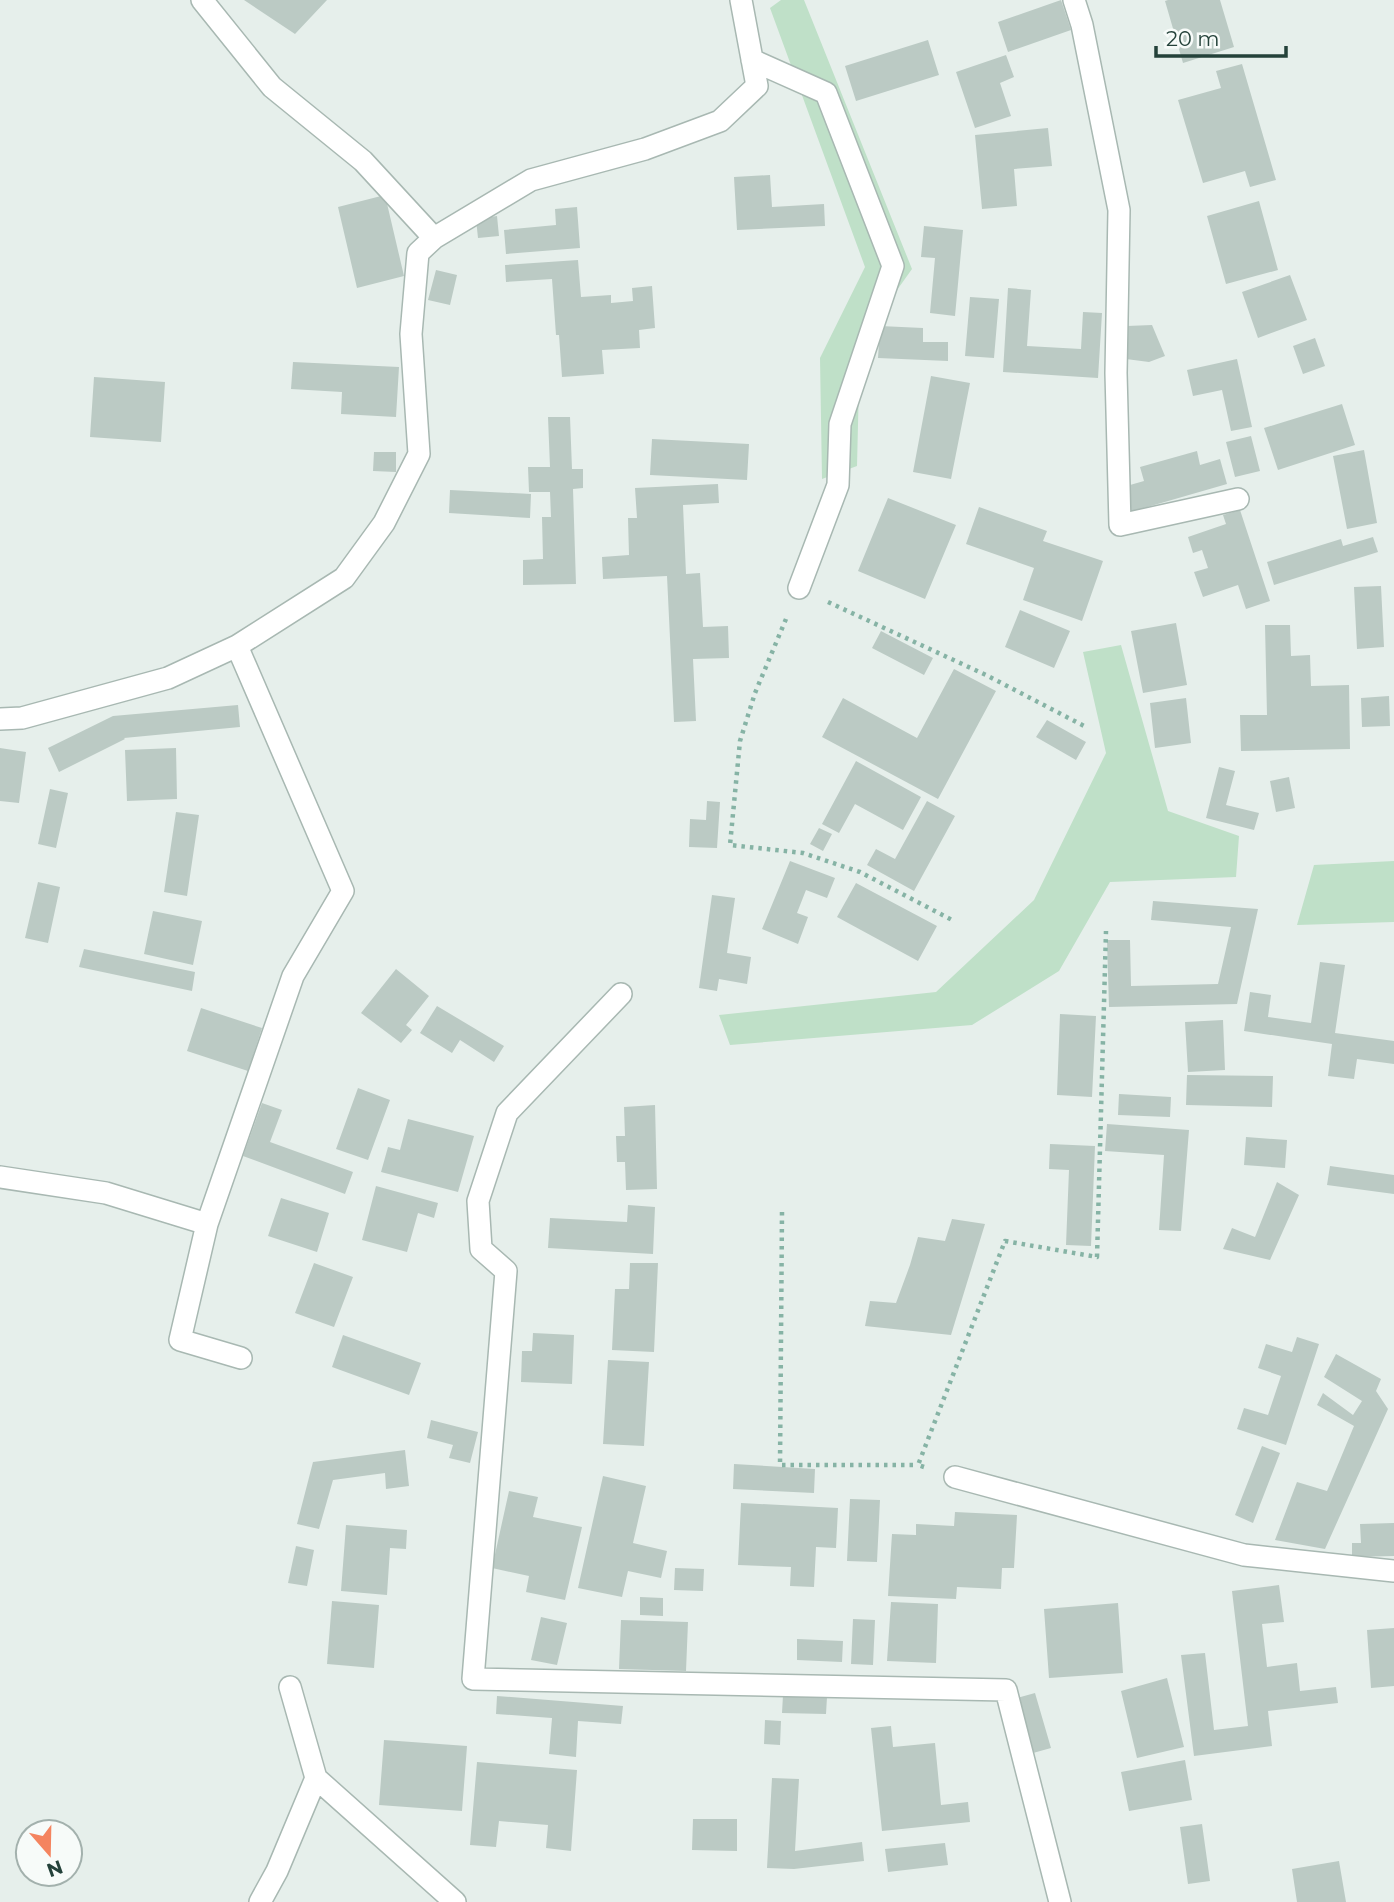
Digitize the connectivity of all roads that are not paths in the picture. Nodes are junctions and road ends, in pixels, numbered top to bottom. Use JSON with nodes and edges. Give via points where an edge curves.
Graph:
{"nodes":[{"id":1,"x":202,"y":0,"type":"edge"},
{"id":2,"x":741,"y":0,"type":"edge"},
{"id":3,"x":1074,"y":0,"type":"edge"},
{"id":4,"x":752,"y":60,"type":"junction"},
{"id":5,"x":434,"y":238,"type":"junction"},
{"id":6,"x":1238,"y":499,"type":"dead end"},
{"id":7,"x":799,"y":589,"type":"road end"},
{"id":8,"x":237,"y":646,"type":"junction"},
{"id":9,"x":0,"y":719,"type":"edge"},
{"id":10,"x":621,"y":994,"type":"dead end"},
{"id":11,"x":0,"y":1177,"type":"edge"},
{"id":12,"x":207,"y":1224,"type":"junction"},
{"id":13,"x":241,"y":1358,"type":"dead end"},
{"id":14,"x":955,"y":1477,"type":"road end"},
{"id":15,"x":1394,"y":1572,"type":"edge"},
{"id":16,"x":290,"y":1687,"type":"dead end"},
{"id":17,"x":316,"y":1778,"type":"junction"},
{"id":18,"x":260,"y":1902,"type":"edge"},
{"id":19,"x":455,"y":1902,"type":"edge"},
{"id":20,"x":1060,"y":1902,"type":"edge"}],
"edges":[{"from":1,"to":5,"type":"street","via":[[272,87],[363,161]]},
{"from":2,"to":4,"type":"street"},
{"from":3,"to":6,"type":"street","via":[[1119,210],[1116,373],[1120,525]]},
{"from":4,"to":5,"type":"street","via":[[757,86],[720,121],[645,149],[531,180]]},
{"from":4,"to":7,"type":"street","via":[[826,93],[893,266],[839,424],[838,485]]},
{"from":5,"to":8,"type":"street","via":[[418,253],[411,334],[419,454],[384,523],[344,578]]},
{"from":8,"to":9,"type":"street","via":[[168,678],[22,718]]},
{"from":8,"to":12,"type":"street","via":[[343,891],[293,976]]},
{"from":10,"to":20,"type":"street","via":[[507,1113],[478,1200],[481,1249],[506,1271],[473,1679],[1006,1690]]},
{"from":11,"to":12,"type":"street","via":[[106,1193]]},
{"from":12,"to":13,"type":"street","via":[[180,1340]]},
{"from":14,"to":15,"type":"street","via":[[1244,1555]]},
{"from":16,"to":17,"type":"street"},
{"from":17,"to":18,"type":"street"},
{"from":17,"to":19,"type":"street"}]}
